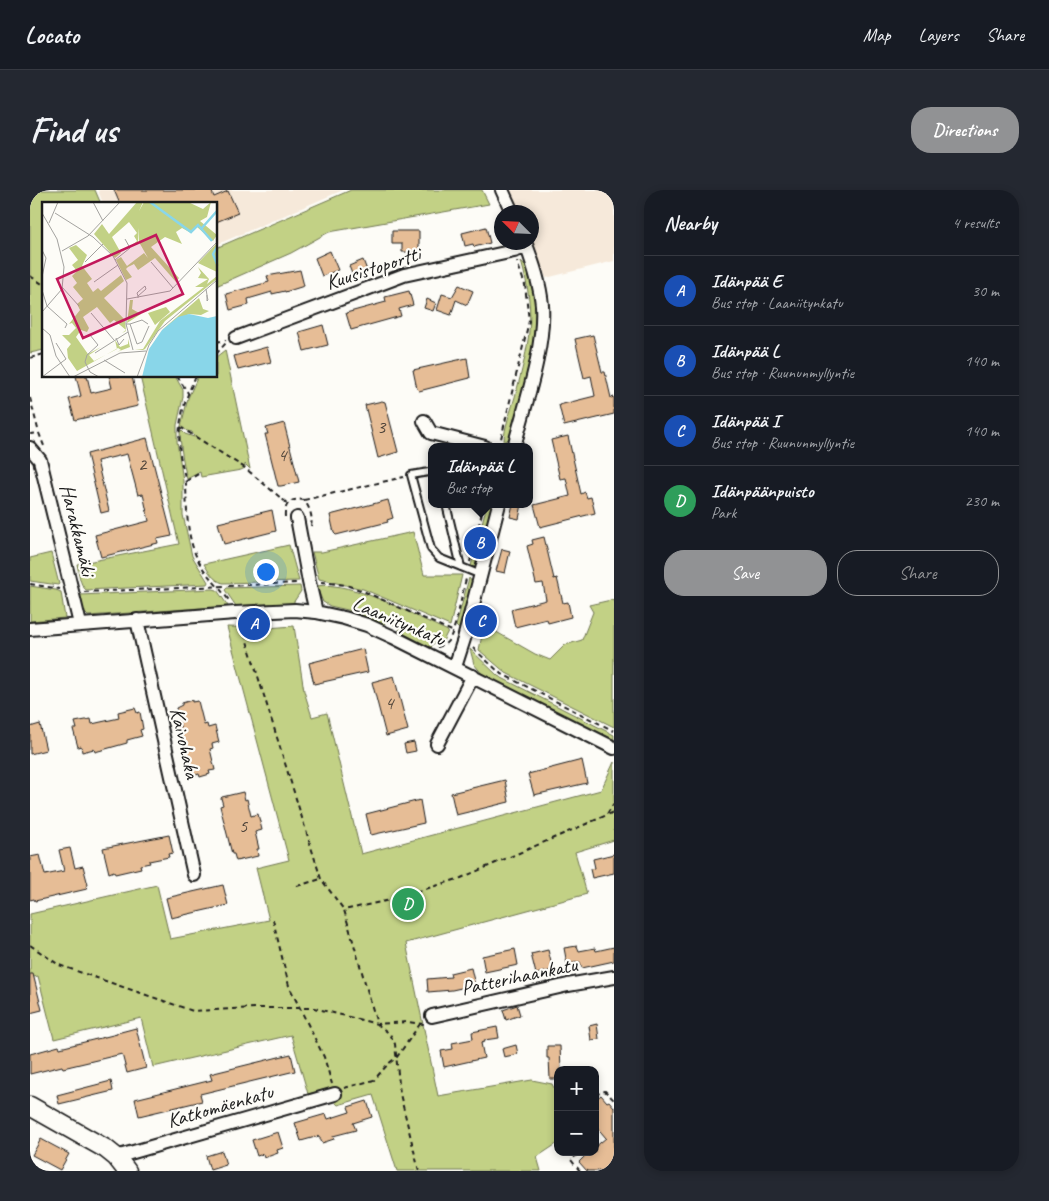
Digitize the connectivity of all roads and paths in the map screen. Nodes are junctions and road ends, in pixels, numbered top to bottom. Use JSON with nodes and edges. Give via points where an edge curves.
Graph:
{"nodes":[{"id":1,"x":502,"y":190,"type":"edge"},
{"id":2,"x":509,"y":205,"type":"edge"},
{"id":3,"x":509,"y":250,"type":"edge"},
{"id":4,"x":522,"y":250,"type":"edge"},
{"id":5,"x":524,"y":250,"type":"edge"},
{"id":6,"x":30,"y":276,"type":"edge"},
{"id":7,"x":42,"y":284,"type":"edge"},
{"id":8,"x":232,"y":338,"type":"joint"},
{"id":9,"x":218,"y":352,"type":"edge"},
{"id":10,"x":178,"y":378,"type":"edge"},
{"id":11,"x":195,"y":378,"type":"edge"},
{"id":12,"x":188,"y":393,"type":"junction"},
{"id":13,"x":30,"y":398,"type":"edge"},
{"id":14,"x":36,"y":421,"type":"dead end"},
{"id":15,"x":424,"y":421,"type":"dead end"},
{"id":16,"x":180,"y":427,"type":"junction"},
{"id":17,"x":30,"y":434,"type":"edge"},
{"id":18,"x":39,"y":434,"type":"dead end"},
{"id":19,"x":471,"y":443,"type":"edge"},
{"id":20,"x":500,"y":443,"type":"edge"},
{"id":21,"x":515,"y":443,"type":"edge"},
{"id":22,"x":30,"y":448,"type":"edge"},
{"id":23,"x":428,"y":472,"type":"edge"},
{"id":24,"x":200,"y":473,"type":"dead end"},
{"id":25,"x":411,"y":475,"type":"junction"},
{"id":26,"x":186,"y":481,"type":"junction"},
{"id":27,"x":304,"y":500,"type":"dead end"},
{"id":28,"x":288,"y":504,"type":"dead end"},
{"id":29,"x":447,"y":508,"type":"edge"},
{"id":30,"x":483,"y":508,"type":"edge"},
{"id":31,"x":498,"y":508,"type":"edge"},
{"id":32,"x":297,"y":518,"type":"dead end"},
{"id":33,"x":464,"y":569,"type":"junction"},
{"id":34,"x":481,"y":575,"type":"junction"},
{"id":35,"x":309,"y":582,"type":"junction"},
{"id":36,"x":30,"y":584,"type":"edge"},
{"id":37,"x":217,"y":586,"type":"junction"},
{"id":38,"x":72,"y":591,"type":"junction"},
{"id":39,"x":316,"y":612,"type":"junction"},
{"id":40,"x":235,"y":613,"type":"junction"},
{"id":41,"x":137,"y":620,"type":"junction"},
{"id":42,"x":80,"y":624,"type":"junction"},
{"id":43,"x":242,"y":625,"type":"dead end"},
{"id":44,"x":30,"y":629,"type":"edge"},
{"id":45,"x":452,"y":630,"type":"junction"},
{"id":46,"x":464,"y":639,"type":"junction"},
{"id":47,"x":431,"y":655,"type":"junction"},
{"id":48,"x":455,"y":667,"type":"junction"},
{"id":49,"x":473,"y":676,"type":"junction"},
{"id":50,"x":614,"y":731,"type":"edge"},
{"id":51,"x":437,"y":744,"type":"dead end"},
{"id":52,"x":614,"y":748,"type":"edge"},
{"id":53,"x":614,"y":803,"type":"edge"},
{"id":54,"x":614,"y":812,"type":"edge"},
{"id":55,"x":607,"y":814,"type":"junction"},
{"id":56,"x":194,"y":875,"type":"dead end"},
{"id":57,"x":321,"y":879,"type":"junction"},
{"id":58,"x":297,"y":886,"type":"dead end"},
{"id":59,"x":344,"y":910,"type":"junction"},
{"id":60,"x":273,"y":920,"type":"dead end"},
{"id":61,"x":30,"y":945,"type":"edge"},
{"id":62,"x":614,"y":977,"type":"edge"},
{"id":63,"x":299,"y":1007,"type":"junction"},
{"id":64,"x":432,"y":1016,"type":"joint"},
{"id":65,"x":377,"y":1024,"type":"junction"},
{"id":66,"x":420,"y":1024,"type":"junction"},
{"id":67,"x":397,"y":1057,"type":"junction"},
{"id":68,"x":599,"y":1093,"type":"edge"},
{"id":69,"x":335,"y":1094,"type":"junction"},
{"id":70,"x":614,"y":1100,"type":"edge"},
{"id":71,"x":30,"y":1106,"type":"edge"},
{"id":72,"x":576,"y":1156,"type":"edge"},
{"id":73,"x":116,"y":1157,"type":"junction"},
{"id":74,"x":127,"y":1171,"type":"edge"},
{"id":75,"x":419,"y":1171,"type":"edge"},
{"id":76,"x":580,"y":1171,"type":"edge"}],
"edges":[{"from":1,"to":2,"type":"street"},
{"from":3,"to":8,"type":"street","name":"Kuusistoportti","via":[[404,275]]},
{"from":4,"to":20,"type":"path","via":[[529,321]]},
{"from":5,"to":21,"type":"street","via":[[533,262],[542,306],[540,343]]},
{"from":6,"to":7,"type":"path"},
{"from":8,"to":9,"type":"path"},
{"from":10,"to":12,"type":"path"},
{"from":11,"to":12,"type":"path"},
{"from":12,"to":16,"type":"path"},
{"from":13,"to":14,"type":"path"},
{"from":15,"to":19,"type":"street","via":[[431,432]]},
{"from":16,"to":26,"type":"path","via":[[180,455]]},
{"from":16,"to":28,"type":"path","via":[[244,468]]},
{"from":17,"to":18,"type":"path"},
{"from":22,"to":38,"type":"street","name":"Harakkamäki","via":[[40,460]]},
{"from":23,"to":25,"type":"lane"},
{"from":24,"to":26,"type":"path"},
{"from":25,"to":27,"type":"path"},
{"from":25,"to":33,"type":"lane","via":[[431,549],[439,558]]},
{"from":26,"to":37,"type":"path","via":[[187,523],[191,540],[205,573]]},
{"from":29,"to":33,"type":"lane"},
{"from":30,"to":33,"type":"path"},
{"from":31,"to":34,"type":"street"},
{"from":32,"to":35,"type":"street"},
{"from":33,"to":34,"type":"lane"},
{"from":33,"to":45,"type":"path"},
{"from":34,"to":46,"type":"street"},
{"from":35,"to":37,"type":"path"},
{"from":35,"to":39,"type":"street"},
{"from":35,"to":45,"type":"path","via":[[329,582],[363,591]]},
{"from":36,"to":38,"type":"path"},
{"from":37,"to":38,"type":"path"},
{"from":37,"to":40,"type":"path"},
{"from":38,"to":42,"type":"street","name":"Harakkamäki"},
{"from":39,"to":40,"type":"street","name":"Laaniitynkatu"},
{"from":39,"to":47,"type":"street","name":"Laaniitynkatu","via":[[367,625]]},
{"from":40,"to":41,"type":"street","name":"Laaniitynkatu"},
{"from":41,"to":42,"type":"street","name":"Laaniitynkatu"},
{"from":41,"to":56,"type":"street","name":"Kaivohaka"},
{"from":42,"to":44,"type":"street","name":"Laaniitynkatu"},
{"from":43,"to":57,"type":"path"},
{"from":45,"to":46,"type":"path"},
{"from":45,"to":47,"type":"path","via":[[448,641],[435,647]]},
{"from":46,"to":48,"type":"street"},
{"from":46,"to":50,"type":"path","via":[[500,673]]},
{"from":47,"to":48,"type":"street","name":"Laaniitynkatu"},
{"from":48,"to":49,"type":"street","name":"Laaniitynkatu"},
{"from":49,"to":51,"type":"street"},
{"from":49,"to":52,"type":"street","name":"Laaniitynkatu"},
{"from":53,"to":55,"type":"path"},
{"from":54,"to":55,"type":"path"},
{"from":55,"to":59,"type":"path","via":[[461,878]]},
{"from":57,"to":58,"type":"path"},
{"from":57,"to":59,"type":"path"},
{"from":59,"to":65,"type":"path"},
{"from":60,"to":63,"type":"path","via":[[289,986]]},
{"from":61,"to":63,"type":"path","via":[[59,965],[193,1011]]},
{"from":62,"to":64,"type":"street","name":"Patterihaankatu"},
{"from":63,"to":65,"type":"path"},
{"from":63,"to":69,"type":"path","via":[[324,1057]]},
{"from":64,"to":66,"type":"path","via":[[431,1023]]},
{"from":65,"to":66,"type":"path"},
{"from":65,"to":67,"type":"path","via":[[390,1034]]},
{"from":66,"to":67,"type":"path"},
{"from":67,"to":69,"type":"path","via":[[374,1080],[344,1088]]},
{"from":67,"to":75,"type":"path","via":[[400,1094]]},
{"from":68,"to":70,"type":"path","via":[[605,1091]]},
{"from":69,"to":73,"type":"street","name":"Katkomäenkatu"},
{"from":71,"to":73,"type":"street"},
{"from":72,"to":76,"type":"path","via":[[572,1160]]},
{"from":73,"to":74,"type":"street"}]}
